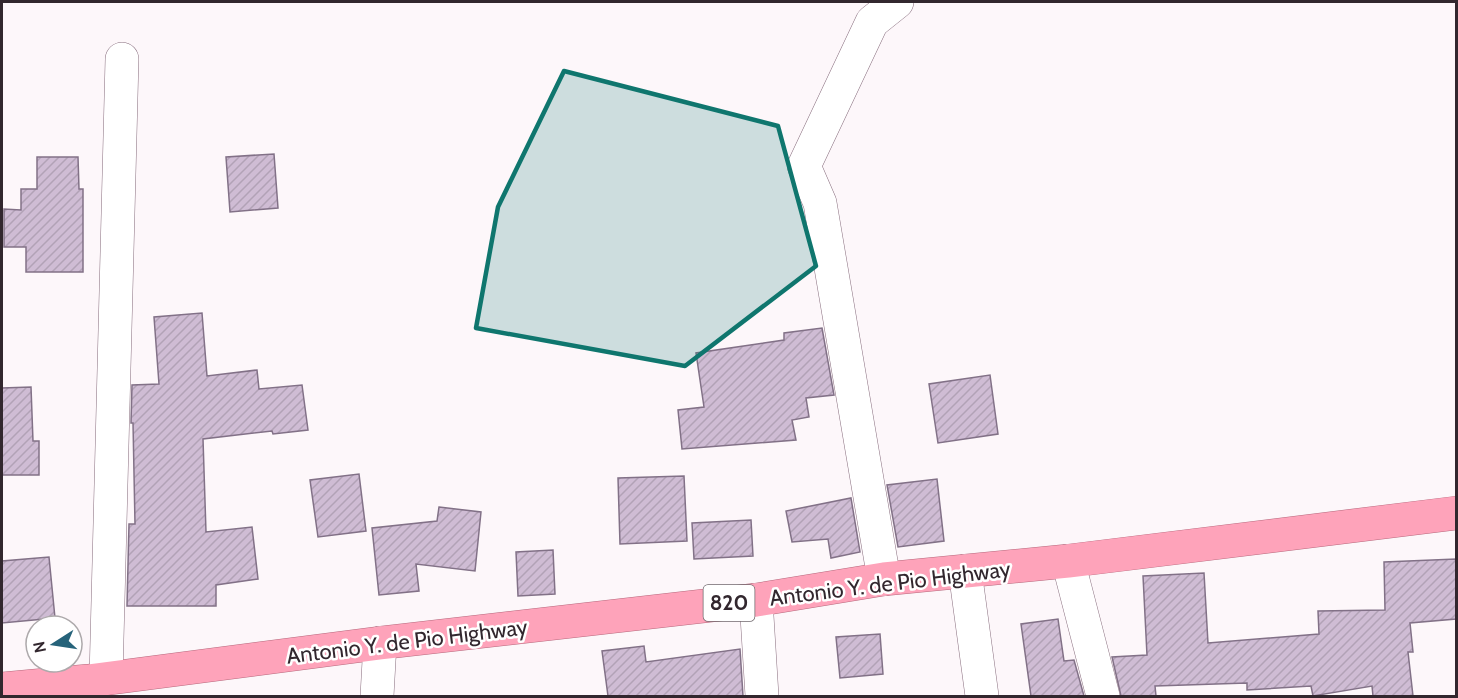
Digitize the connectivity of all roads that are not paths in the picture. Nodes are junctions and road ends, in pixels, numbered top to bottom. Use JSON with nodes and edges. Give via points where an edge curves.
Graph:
{"nodes":[{"id":1,"x":897,"y":2,"type":"edge"},
{"id":2,"x":122,"y":58,"type":"dead end"},
{"id":3,"x":1456,"y":513,"type":"edge"},
{"id":4,"x":1068,"y":561,"type":"junction"},
{"id":5,"x":965,"y":571,"type":"junction"},
{"id":6,"x":884,"y":579,"type":"junction"},
{"id":7,"x":756,"y":600,"type":"junction"},
{"id":8,"x":380,"y":643,"type":"junction"},
{"id":9,"x":106,"y":678,"type":"junction"},
{"id":10,"x":18,"y":690,"type":"edge"},
{"id":11,"x":377,"y":696,"type":"edge"},
{"id":12,"x":762,"y":696,"type":"edge"},
{"id":13,"x":982,"y":696,"type":"edge"},
{"id":14,"x":1103,"y":696,"type":"edge"}],
"edges":[{"from":1,"to":6,"type":"street","via":[[872,22],[804,166],[820,203]]},
{"from":2,"to":9,"type":"street"},
{"from":3,"to":4,"type":"highway","name":"Antonio Y. de Pio Highway","number":"820"},
{"from":4,"to":5,"type":"highway","name":"Antonio Y. de Pio Highway","number":"820"},
{"from":4,"to":14,"type":"street"},
{"from":5,"to":6,"type":"highway","name":"Antonio Y. de Pio Highway","number":"820"},
{"from":5,"to":13,"type":"street"},
{"from":6,"to":7,"type":"highway","name":"Antonio Y. de Pio Highway","number":"820"},
{"from":7,"to":8,"type":"highway","name":"Antonio Y. de Pio Highway","number":"820"},
{"from":7,"to":12,"type":"street"},
{"from":8,"to":9,"type":"highway","name":"Antonio Y. de Pio Highway","number":"820"},
{"from":8,"to":11,"type":"street"},
{"from":9,"to":10,"type":"highway","name":"Antonio Y. de Pio Highway","number":"820"}]}
